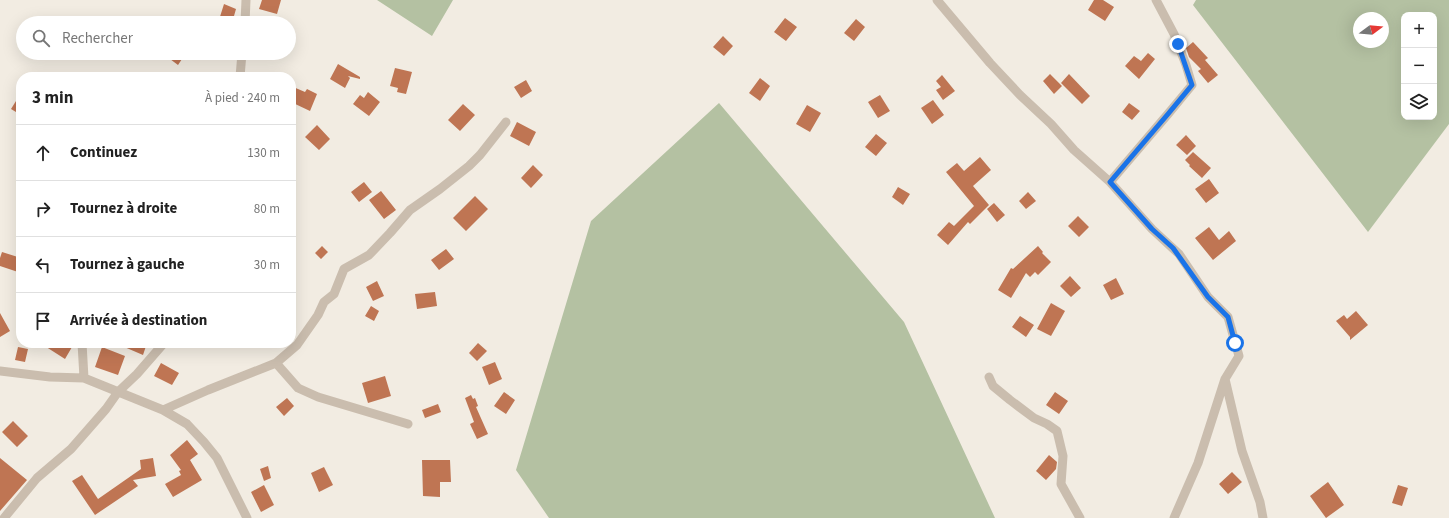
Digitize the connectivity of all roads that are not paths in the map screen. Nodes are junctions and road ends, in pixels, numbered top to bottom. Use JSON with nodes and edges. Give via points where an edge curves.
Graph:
{"nodes":[{"id":1,"x":246,"y":0,"type":"edge"},
{"id":2,"x":937,"y":0,"type":"edge"},
{"id":3,"x":1156,"y":0,"type":"edge"},
{"id":4,"x":245,"y":16,"type":"edge"},
{"id":5,"x":241,"y":60,"type":"edge"},
{"id":6,"x":240,"y":72,"type":"edge"},
{"id":7,"x":506,"y":122,"type":"dead end"},
{"id":8,"x":1110,"y":182,"type":"junction"},
{"id":9,"x":296,"y":346,"type":"edge"},
{"id":10,"x":82,"y":348,"type":"edge"},
{"id":11,"x":160,"y":348,"type":"edge"},
{"id":12,"x":294,"y":348,"type":"edge"},
{"id":13,"x":276,"y":363,"type":"junction"},
{"id":14,"x":0,"y":371,"type":"edge"},
{"id":15,"x":989,"y":377,"type":"dead end"},
{"id":16,"x":84,"y":378,"type":"junction"},
{"id":17,"x":1226,"y":378,"type":"junction"},
{"id":18,"x":118,"y":392,"type":"junction"},
{"id":19,"x":163,"y":410,"type":"junction"},
{"id":20,"x":408,"y":424,"type":"dead end"},
{"id":21,"x":4,"y":518,"type":"edge"},
{"id":22,"x":247,"y":518,"type":"edge"},
{"id":23,"x":1080,"y":518,"type":"edge"},
{"id":24,"x":1174,"y":518,"type":"edge"},
{"id":25,"x":1263,"y":518,"type":"edge"}],
"edges":[{"from":1,"to":4,"type":"street"},
{"from":2,"to":8,"type":"street","via":[[1020,95],[1074,150]]},
{"from":3,"to":8,"type":"street","via":[[1174,34],[1192,85]]},
{"from":5,"to":6,"type":"street"},
{"from":7,"to":9,"type":"street","via":[[469,166],[410,210],[369,255],[344,269],[334,294],[324,302]]},
{"from":8,"to":17,"type":"street","via":[[1152,229],[1173,248],[1208,297],[1228,317],[1239,356]]},
{"from":10,"to":16,"type":"street"},
{"from":11,"to":18,"type":"street"},
{"from":12,"to":13,"type":"street"},
{"from":13,"to":19,"type":"street"},
{"from":13,"to":20,"type":"street","via":[[298,388],[318,397]]},
{"from":14,"to":16,"type":"street"},
{"from":15,"to":23,"type":"street","via":[[993,386],[1010,400],[1057,431],[1063,456],[1062,484]]},
{"from":16,"to":18,"type":"street"},
{"from":17,"to":24,"type":"street","via":[[1198,463]]},
{"from":17,"to":25,"type":"street","via":[[1242,450]]},
{"from":18,"to":19,"type":"street"},
{"from":18,"to":21,"type":"street","via":[[71,448],[36,478]]},
{"from":19,"to":22,"type":"street","via":[[187,424],[217,458]]}]}
